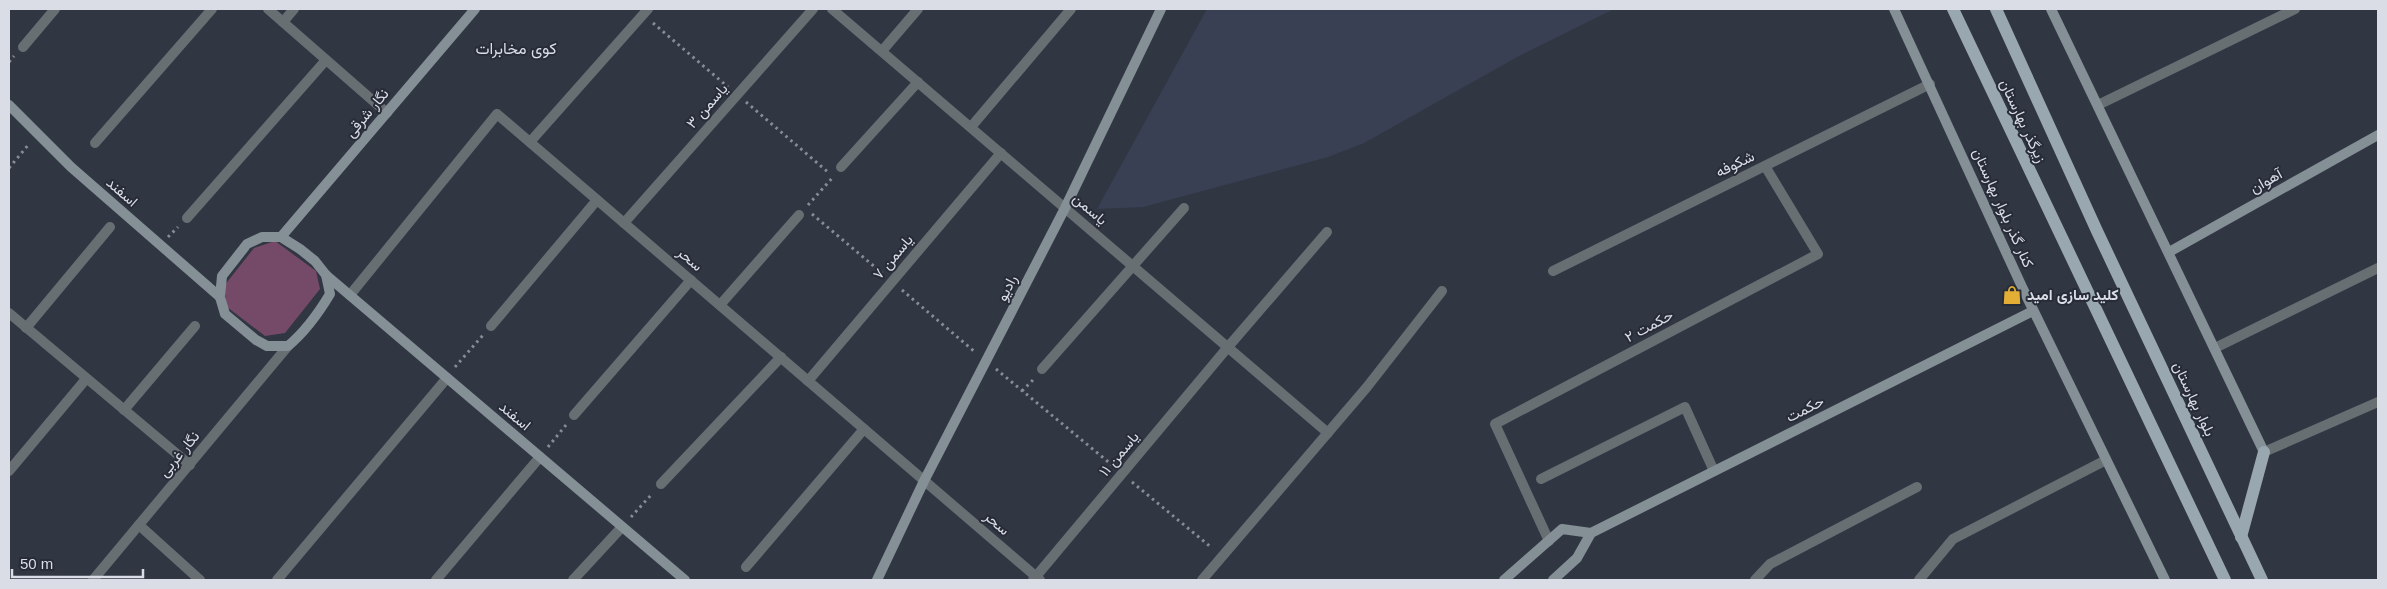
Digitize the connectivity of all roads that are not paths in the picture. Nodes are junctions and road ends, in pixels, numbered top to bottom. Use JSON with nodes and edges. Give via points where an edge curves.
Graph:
{"nodes":[{"id":1,"x":55,"y":9,"type":"edge"},
{"id":2,"x":212,"y":9,"type":"edge"},
{"id":3,"x":268,"y":9,"type":"edge"},
{"id":4,"x":294,"y":9,"type":"edge"},
{"id":5,"x":475,"y":9,"type":"edge"},
{"id":6,"x":648,"y":9,"type":"edge"},
{"id":7,"x":813,"y":9,"type":"edge"},
{"id":8,"x":832,"y":9,"type":"edge"},
{"id":9,"x":918,"y":9,"type":"edge"},
{"id":10,"x":1071,"y":9,"type":"edge"},
{"id":11,"x":1161,"y":9,"type":"edge"},
{"id":12,"x":1894,"y":9,"type":"edge"},
{"id":13,"x":1953,"y":9,"type":"edge"},
{"id":14,"x":1996,"y":9,"type":"edge"},
{"id":15,"x":2051,"y":9,"type":"edge"},
{"id":16,"x":2295,"y":9,"type":"edge"},
{"id":17,"x":283,"y":22,"type":"junction"},
{"id":18,"x":23,"y":47,"type":"dead end"},
{"id":19,"x":882,"y":51,"type":"junction"},
{"id":20,"x":326,"y":60,"type":"junction"},
{"id":21,"x":918,"y":82,"type":"junction"},
{"id":22,"x":1930,"y":84,"type":"junction"},
{"id":23,"x":9,"y":105,"type":"edge"},
{"id":24,"x":2098,"y":105,"type":"junction"},
{"id":25,"x":387,"y":112,"type":"junction"},
{"id":26,"x":971,"y":127,"type":"junction"},
{"id":27,"x":2378,"y":135,"type":"edge"},
{"id":28,"x":530,"y":142,"type":"junction"},
{"id":29,"x":95,"y":143,"type":"dead end"},
{"id":30,"x":1001,"y":153,"type":"junction"},
{"id":31,"x":1764,"y":166,"type":"junction"},
{"id":32,"x":841,"y":167,"type":"road end"},
{"id":33,"x":597,"y":200,"type":"junction"},
{"id":34,"x":1065,"y":208,"type":"junction"},
{"id":35,"x":1184,"y":208,"type":"dead end"},
{"id":36,"x":800,"y":215,"type":"dead end"},
{"id":37,"x":187,"y":218,"type":"road end"},
{"id":38,"x":624,"y":223,"type":"junction"},
{"id":39,"x":110,"y":227,"type":"dead end"},
{"id":40,"x":2098,"y":231,"type":"joint"},
{"id":41,"x":1327,"y":232,"type":"dead end"},
{"id":42,"x":281,"y":237,"type":"junction"},
{"id":43,"x":2169,"y":252,"type":"junction"},
{"id":44,"x":1132,"y":265,"type":"junction"},
{"id":45,"x":2378,"y":268,"type":"edge"},
{"id":46,"x":1553,"y":271,"type":"dead end"},
{"id":47,"x":326,"y":275,"type":"junction"},
{"id":48,"x":691,"y":280,"type":"junction"},
{"id":49,"x":1442,"y":291,"type":"dead end"},
{"id":50,"x":350,"y":295,"type":"junction"},
{"id":51,"x":220,"y":298,"type":"junction"},
{"id":52,"x":720,"y":305,"type":"junction"},
{"id":53,"x":2033,"y":311,"type":"junction"},
{"id":54,"x":9,"y":314,"type":"edge"},
{"id":55,"x":195,"y":326,"type":"dead end"},
{"id":56,"x":491,"y":326,"type":"road end"},
{"id":57,"x":26,"y":328,"type":"junction"},
{"id":58,"x":288,"y":346,"type":"junction"},
{"id":59,"x":1228,"y":347,"type":"junction"},
{"id":60,"x":2215,"y":348,"type":"junction"},
{"id":61,"x":781,"y":358,"type":"junction"},
{"id":62,"x":1042,"y":369,"type":"dead end"},
{"id":63,"x":447,"y":378,"type":"junction"},
{"id":64,"x":86,"y":379,"type":"junction"},
{"id":65,"x":808,"y":381,"type":"junction"},
{"id":66,"x":2378,"y":402,"type":"edge"},
{"id":67,"x":124,"y":410,"type":"junction"},
{"id":68,"x":574,"y":415,"type":"road end"},
{"id":69,"x":864,"y":429,"type":"junction"},
{"id":70,"x":1328,"y":433,"type":"junction"},
{"id":71,"x":2264,"y":452,"type":"junction"},
{"id":72,"x":540,"y":457,"type":"junction"},
{"id":73,"x":2106,"y":460,"type":"junction"},
{"id":74,"x":190,"y":465,"type":"junction"},
{"id":75,"x":9,"y":471,"type":"edge"},
{"id":76,"x":1714,"y":471,"type":"junction"},
{"id":77,"x":1541,"y":479,"type":"dead end"},
{"id":78,"x":924,"y":481,"type":"junction"},
{"id":79,"x":661,"y":484,"type":"road end"},
{"id":80,"x":1917,"y":487,"type":"dead end"},
{"id":81,"x":139,"y":525,"type":"junction"},
{"id":82,"x":622,"y":527,"type":"junction"},
{"id":83,"x":1591,"y":533,"type":"junction"},
{"id":84,"x":2241,"y":537,"type":"junction"},
{"id":85,"x":1549,"y":541,"type":"junction"},
{"id":86,"x":746,"y":568,"type":"dead end"},
{"id":87,"x":1037,"y":579,"type":"edge"},
{"id":88,"x":93,"y":580,"type":"edge"},
{"id":89,"x":200,"y":580,"type":"edge"},
{"id":90,"x":277,"y":580,"type":"edge"},
{"id":91,"x":436,"y":580,"type":"edge"},
{"id":92,"x":573,"y":580,"type":"edge"},
{"id":93,"x":685,"y":580,"type":"edge"},
{"id":94,"x":877,"y":580,"type":"edge"},
{"id":95,"x":1202,"y":580,"type":"edge"},
{"id":96,"x":1504,"y":580,"type":"edge"},
{"id":97,"x":1553,"y":580,"type":"edge"},
{"id":98,"x":1755,"y":580,"type":"edge"},
{"id":99,"x":1919,"y":580,"type":"edge"},
{"id":100,"x":2165,"y":580,"type":"edge"},
{"id":101,"x":2225,"y":580,"type":"edge"},
{"id":102,"x":2262,"y":580,"type":"edge"}],
"edges":[{"from":1,"to":18,"type":"street"},
{"from":2,"to":29,"type":"street"},
{"from":3,"to":17,"type":"street"},
{"from":4,"to":17,"type":"street"},
{"from":5,"to":25,"type":"street","name":"نگار شرقی"},
{"from":6,"to":28,"type":"street"},
{"from":7,"to":38,"type":"street","name":"یاسمن ۳"},
{"from":8,"to":19,"type":"street","name":"یاسمن"},
{"from":9,"to":19,"type":"street"},
{"from":10,"to":26,"type":"street"},
{"from":11,"to":34,"type":"street","name":"رادیو"},
{"from":12,"to":22,"type":"street","name":"کنار گذر بلوار بهارستان"},
{"from":13,"to":101,"type":"main road","name":"زیرگذر بهارستان"},
{"from":14,"to":40,"type":"main road","name":"زیرگذر بهارستان"},
{"from":15,"to":24,"type":"street"},
{"from":16,"to":24,"type":"street"},
{"from":17,"to":20,"type":"street"},
{"from":19,"to":21,"type":"street","name":"یاسمن"},
{"from":20,"to":25,"type":"street"},
{"from":20,"to":37,"type":"street"},
{"from":21,"to":26,"type":"street","name":"یاسمن"},
{"from":21,"to":32,"type":"street"},
{"from":22,"to":31,"type":"street","name":"شکوفه"},
{"from":22,"to":53,"type":"street","name":"کنار گذر بلوار بهارستان"},
{"from":23,"to":51,"type":"street","name":"اسفند","via":[[37,134]]},
{"from":24,"to":43,"type":"street"},
{"from":25,"to":42,"type":"street","name":"نگار شرقی"},
{"from":26,"to":30,"type":"street","name":"یاسمن"},
{"from":27,"to":43,"type":"street","name":"آهوان"},
{"from":28,"to":33,"type":"street","name":"سحر"},
{"from":28,"to":50,"type":"street","name":"سحر","via":[[497,114]]},
{"from":30,"to":34,"type":"street","name":"یاسمن"},
{"from":30,"to":65,"type":"street","name":"یاسمن ۷"},
{"from":31,"to":46,"type":"street","name":"شکوفه"},
{"from":31,"to":85,"type":"street","name":"حکمت ۲","via":[[1818,254],[1495,424]]},
{"from":33,"to":38,"type":"street","name":"سحر"},
{"from":33,"to":56,"type":"street"},
{"from":34,"to":44,"type":"street","name":"یاسمن"},
{"from":34,"to":78,"type":"street","name":"رادیو"},
{"from":35,"to":44,"type":"street"},
{"from":36,"to":52,"type":"street"},
{"from":38,"to":48,"type":"street","name":"سحر"},
{"from":39,"to":57,"type":"street"},
{"from":40,"to":84,"type":"main road","name":"بلوار بهارستان"},
{"from":41,"to":59,"type":"street","name":"یاسمن ۱۱"},
{"from":42,"to":47,"type":"street","via":[[315,261]]},
{"from":42,"to":51,"type":"street","via":[[262,237],[247,244],[222,276]]},
{"from":43,"to":60,"type":"street"},
{"from":44,"to":59,"type":"street","name":"یاسمن"},
{"from":44,"to":62,"type":"street"},
{"from":45,"to":60,"type":"street"},
{"from":47,"to":50,"type":"street","name":"اسفند"},
{"from":47,"to":58,"type":"street","via":[[330,294],[312,322]]},
{"from":48,"to":52,"type":"street","name":"سحر"},
{"from":48,"to":68,"type":"street"},
{"from":49,"to":70,"type":"street"},
{"from":50,"to":63,"type":"street","name":"اسفند"},
{"from":51,"to":58,"type":"street","via":[[224,314],[256,340],[267,346]]},
{"from":52,"to":61,"type":"street","name":"سحر"},
{"from":53,"to":73,"type":"street","name":"کنار گذر بلوار بهارستان"},
{"from":53,"to":76,"type":"street","name":"حکمت"},
{"from":54,"to":57,"type":"street"},
{"from":55,"to":67,"type":"street"},
{"from":57,"to":64,"type":"street"},
{"from":58,"to":74,"type":"street","name":"نگار غربی"},
{"from":59,"to":70,"type":"street","name":"یاسمن"},
{"from":59,"to":87,"type":"street","name":"یاسمن ۱۱"},
{"from":60,"to":71,"type":"street"},
{"from":61,"to":65,"type":"street","name":"سحر"},
{"from":61,"to":79,"type":"street"},
{"from":63,"to":72,"type":"street","name":"اسفند"},
{"from":63,"to":90,"type":"street"},
{"from":64,"to":67,"type":"street"},
{"from":64,"to":75,"type":"street"},
{"from":65,"to":69,"type":"street","name":"سحر"},
{"from":66,"to":71,"type":"street"},
{"from":67,"to":74,"type":"street"},
{"from":69,"to":78,"type":"street","name":"سحر"},
{"from":69,"to":86,"type":"street"},
{"from":70,"to":95,"type":"street"},
{"from":71,"to":84,"type":"main road"},
{"from":72,"to":82,"type":"street","name":"اسفند"},
{"from":72,"to":91,"type":"street"},
{"from":73,"to":99,"type":"street","via":[[1953,539]]},
{"from":73,"to":100,"type":"street","name":"کنار گذر بلوار بهارستان"},
{"from":74,"to":81,"type":"street","name":"نگار غربی"},
{"from":76,"to":77,"type":"street","via":[[1685,407]]},
{"from":76,"to":83,"type":"street","name":"حکمت"},
{"from":78,"to":87,"type":"street","name":"سحر"},
{"from":78,"to":94,"type":"street","name":"رادیو"},
{"from":80,"to":98,"type":"street","via":[[1770,564]]},
{"from":81,"to":88,"type":"street","name":"نگار غربی"},
{"from":81,"to":89,"type":"street"},
{"from":82,"to":92,"type":"street"},
{"from":82,"to":93,"type":"street","name":"اسفند"},
{"from":83,"to":85,"type":"street","via":[[1562,529]]},
{"from":83,"to":97,"type":"street","via":[[1577,558]]},
{"from":84,"to":102,"type":"main road","name":"بلوار بهارستان"},
{"from":85,"to":96,"type":"street"}]}
